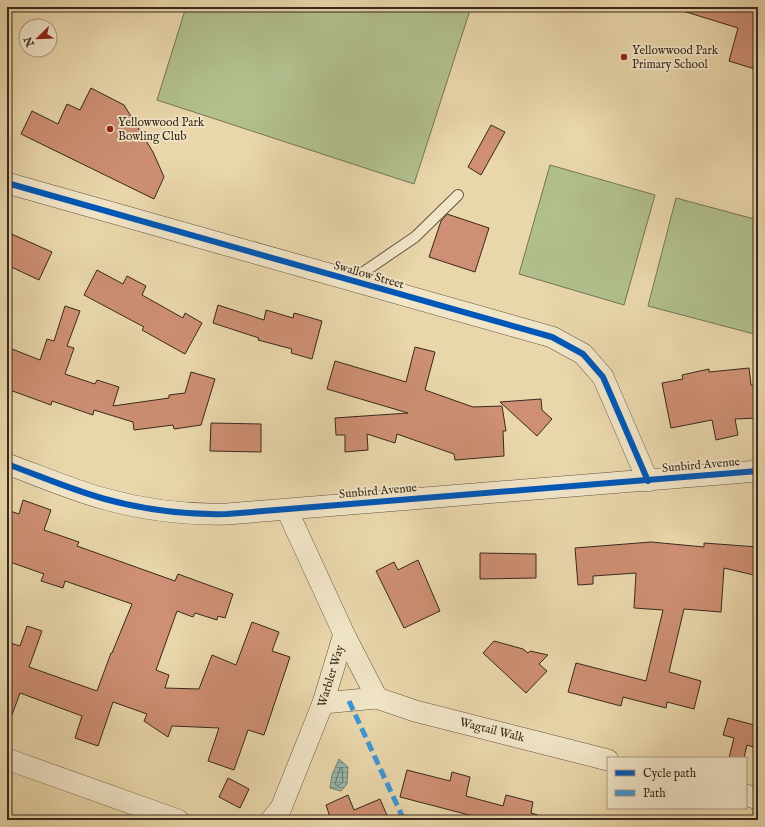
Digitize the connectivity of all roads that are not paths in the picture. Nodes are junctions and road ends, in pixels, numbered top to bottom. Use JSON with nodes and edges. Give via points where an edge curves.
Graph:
{"nodes":[{"id":1,"x":7,"y":183,"type":"edge"},
{"id":2,"x":458,"y":195,"type":"dead end"},
{"id":3,"x":351,"y":281,"type":"junction"},
{"id":4,"x":7,"y":464,"type":"edge"},
{"id":5,"x":758,"y":471,"type":"edge"},
{"id":6,"x":648,"y":481,"type":"junction"},
{"id":7,"x":287,"y":510,"type":"junction"},
{"id":8,"x":344,"y":634,"type":"junction"},
{"id":9,"x":377,"y":698,"type":"junction"},
{"id":10,"x":323,"y":703,"type":"junction"},
{"id":11,"x":7,"y":759,"type":"edge"},
{"id":12,"x":607,"y":760,"type":"edge"},
{"id":13,"x":747,"y":796,"type":"edge"},
{"id":14,"x":758,"y":799,"type":"edge"},
{"id":15,"x":178,"y":820,"type":"edge"},
{"id":16,"x":271,"y":820,"type":"edge"}],
"edges":[{"from":1,"to":3,"type":"street","name":"Swallow Street"},
{"from":2,"to":3,"type":"lane","via":[[415,237]]},
{"from":3,"to":6,"type":"street","name":"Swallow Street","via":[[552,337],[584,354],[602,377]]},
{"from":4,"to":7,"type":"street","name":"Sunbird Avenue","via":[[105,499],[173,512],[227,514]]},
{"from":5,"to":6,"type":"street","name":"Sunbird Avenue"},
{"from":6,"to":7,"type":"street","name":"Sunbird Avenue"},
{"from":7,"to":8,"type":"street","name":"Warbler Way"},
{"from":8,"to":9,"type":"street"},
{"from":8,"to":10,"type":"street","name":"Warbler Way"},
{"from":9,"to":10,"type":"street","name":"Wagtail Walk"},
{"from":9,"to":12,"type":"street","name":"Wagtail Walk","via":[[416,711]]},
{"from":10,"to":16,"type":"street","name":"Warbler Way","via":[[281,808]]},
{"from":11,"to":15,"type":"street"},
{"from":13,"to":14,"type":"street"}]}
